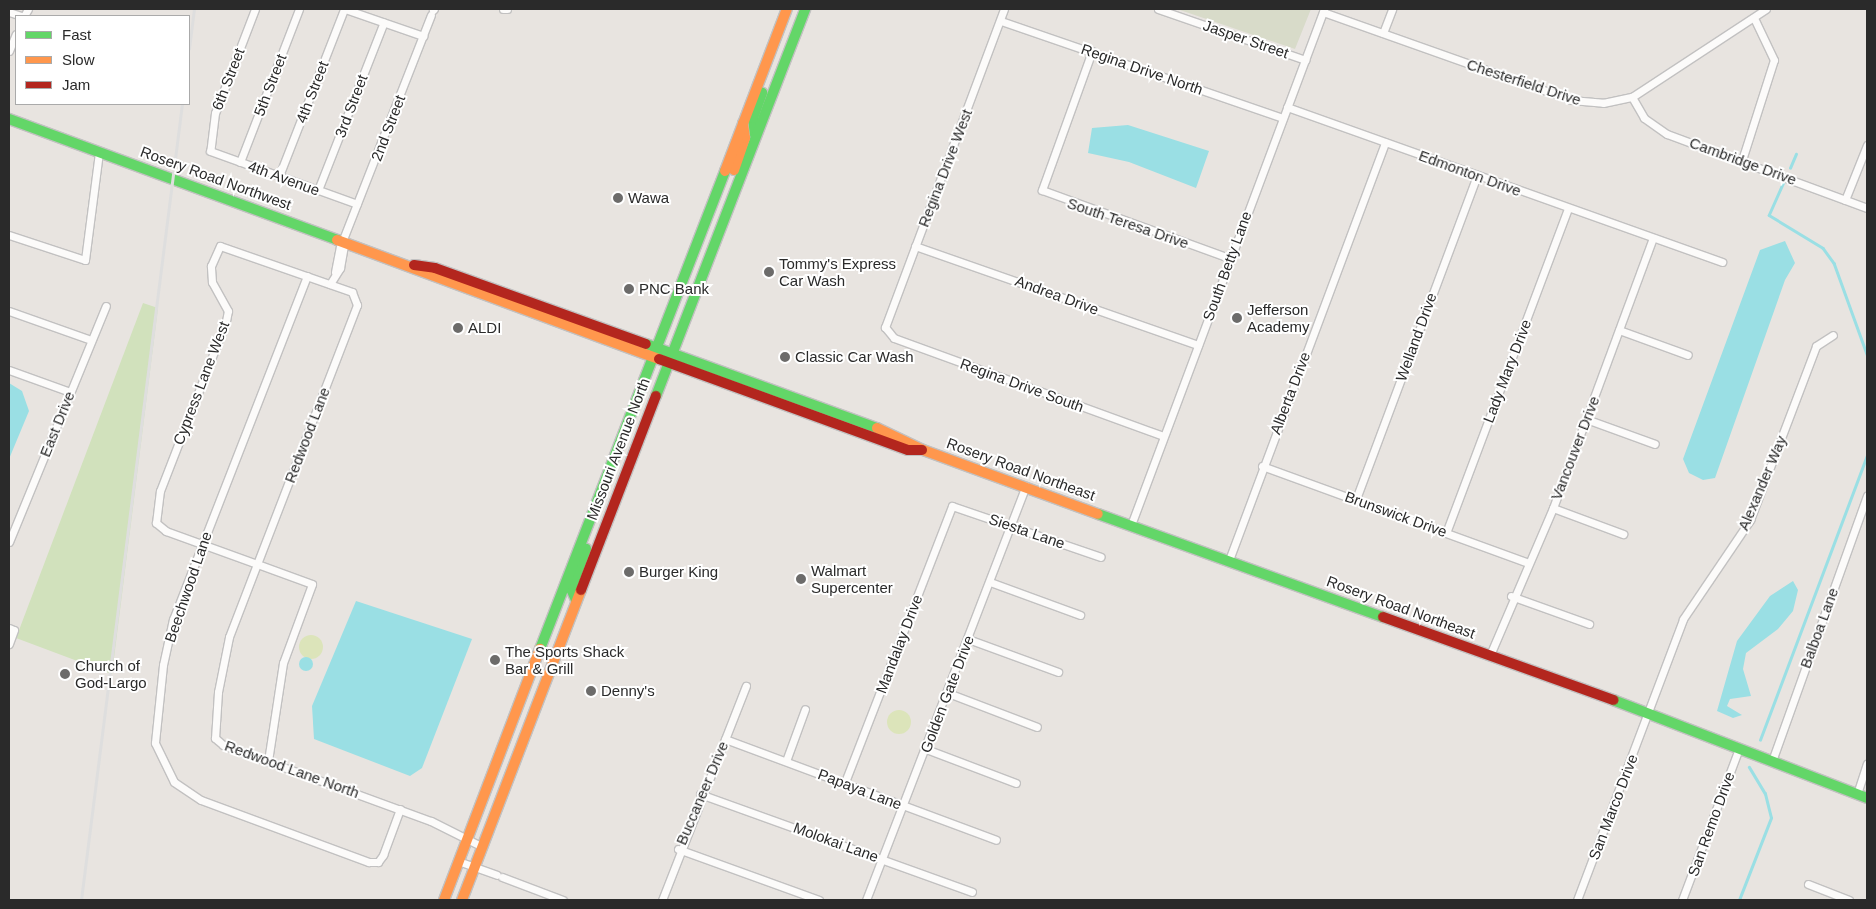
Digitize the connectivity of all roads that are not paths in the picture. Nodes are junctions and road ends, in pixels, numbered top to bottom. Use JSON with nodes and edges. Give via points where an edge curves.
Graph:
{"nodes":[{"id":1,"x":255,"y":9,"type":"edge"},
{"id":2,"x":300,"y":9,"type":"edge"},
{"id":3,"x":345,"y":9,"type":"edge"},
{"id":4,"x":787,"y":9,"type":"edge"},
{"id":5,"x":805,"y":9,"type":"edge"},
{"id":6,"x":1004,"y":9,"type":"edge"},
{"id":7,"x":1158,"y":9,"type":"edge"},
{"id":8,"x":1392,"y":9,"type":"edge"},
{"id":9,"x":1766,"y":9,"type":"edge"},
{"id":10,"x":1323,"y":10,"type":"edge"},
{"id":11,"x":433,"y":11,"type":"edge"},
{"id":12,"x":1754,"y":18,"type":"junction"},
{"id":13,"x":1001,"y":21,"type":"junction"},
{"id":14,"x":384,"y":22,"type":"junction"},
{"id":15,"x":1383,"y":33,"type":"junction"},
{"id":16,"x":15,"y":36,"type":"edge"},
{"id":17,"x":423,"y":36,"type":"junction"},
{"id":18,"x":772,"y":47,"type":"junction"},
{"id":19,"x":9,"y":51,"type":"edge"},
{"id":20,"x":1092,"y":51,"type":"junction"},
{"id":21,"x":1305,"y":60,"type":"junction"},
{"id":22,"x":1632,"y":97,"type":"junction"},
{"id":23,"x":1287,"y":107,"type":"junction"},
{"id":24,"x":1283,"y":118,"type":"junction"},
{"id":25,"x":9,"y":119,"type":"edge"},
{"id":26,"x":743,"y":122,"type":"junction"},
{"id":27,"x":756,"y":136,"type":"junction"},
{"id":28,"x":1386,"y":142,"type":"junction"},
{"id":29,"x":1867,"y":145,"type":"edge"},
{"id":30,"x":210,"y":151,"type":"joint"},
{"id":31,"x":99,"y":152,"type":"junction"},
{"id":32,"x":1742,"y":160,"type":"junction"},
{"id":33,"x":240,"y":162,"type":"junction"},
{"id":34,"x":1477,"y":175,"type":"junction"},
{"id":35,"x":279,"y":176,"type":"junction"},
{"id":36,"x":318,"y":190,"type":"junction"},
{"id":37,"x":1846,"y":200,"type":"junction"},
{"id":38,"x":357,"y":204,"type":"junction"},
{"id":39,"x":1568,"y":208,"type":"junction"},
{"id":40,"x":1867,"y":208,"type":"edge"},
{"id":41,"x":722,"y":220,"type":"junction"},
{"id":42,"x":9,"y":235,"type":"edge"},
{"id":43,"x":1653,"y":238,"type":"junction"},
{"id":44,"x":344,"y":241,"type":"junction"},
{"id":45,"x":915,"y":246,"type":"junction"},
{"id":46,"x":1229,"y":258,"type":"junction"},
{"id":47,"x":1722,"y":262,"type":"dead end"},
{"id":48,"x":414,"y":265,"type":"junction"},
{"id":49,"x":307,"y":276,"type":"junction"},
{"id":50,"x":330,"y":284,"type":"junction"},
{"id":51,"x":506,"y":302,"type":"junction"},
{"id":52,"x":106,"y":306,"type":"dead end"},
{"id":53,"x":9,"y":311,"type":"edge"},
{"id":54,"x":558,"y":312,"type":"junction"},
{"id":55,"x":885,"y":327,"type":"joint"},
{"id":56,"x":1619,"y":330,"type":"junction"},
{"id":57,"x":1833,"y":335,"type":"dead end"},
{"id":58,"x":91,"y":340,"type":"junction"},
{"id":59,"x":1198,"y":345,"type":"junction"},
{"id":60,"x":654,"y":352,"type":"junction"},
{"id":61,"x":1688,"y":355,"type":"dead end"},
{"id":62,"x":669,"y":358,"type":"junction"},
{"id":63,"x":9,"y":370,"type":"edge"},
{"id":64,"x":70,"y":392,"type":"junction"},
{"id":65,"x":1586,"y":419,"type":"junction"},
{"id":66,"x":1163,"y":436,"type":"junction"},
{"id":67,"x":1655,"y":444,"type":"dead end"},
{"id":68,"x":1262,"y":466,"type":"junction"},
{"id":69,"x":1026,"y":486,"type":"junction"},
{"id":70,"x":1867,"y":496,"type":"edge"},
{"id":71,"x":1356,"y":499,"type":"junction"},
{"id":72,"x":952,"y":506,"type":"joint"},
{"id":73,"x":1553,"y":508,"type":"junction"},
{"id":74,"x":593,"y":510,"type":"junction"},
{"id":75,"x":1131,"y":525,"type":"junction"},
{"id":76,"x":1012,"y":526,"type":"junction"},
{"id":77,"x":1446,"y":533,"type":"junction"},
{"id":78,"x":1623,"y":534,"type":"dead end"},
{"id":79,"x":9,"y":542,"type":"edge"},
{"id":80,"x":202,"y":544,"type":"junction"},
{"id":81,"x":1102,"y":557,"type":"dead end"},
{"id":82,"x":1229,"y":560,"type":"junction"},
{"id":83,"x":1529,"y":563,"type":"junction"},
{"id":84,"x":257,"y":564,"type":"junction"},
{"id":85,"x":990,"y":582,"type":"junction"},
{"id":86,"x":1512,"y":596,"type":"junction"},
{"id":87,"x":576,"y":600,"type":"junction"},
{"id":88,"x":556,"y":606,"type":"junction"},
{"id":89,"x":1080,"y":615,"type":"dead end"},
{"id":90,"x":1589,"y":624,"type":"dead end"},
{"id":91,"x":565,"y":628,"type":"junction"},
{"id":92,"x":11,"y":629,"type":"edge"},
{"id":93,"x":968,"y":639,"type":"junction"},
{"id":94,"x":9,"y":644,"type":"edge"},
{"id":95,"x":1490,"y":655,"type":"junction"},
{"id":96,"x":1058,"y":672,"type":"dead end"},
{"id":97,"x":746,"y":686,"type":"dead end"},
{"id":98,"x":948,"y":693,"type":"junction"},
{"id":99,"x":805,"y":709,"type":"dead end"},
{"id":100,"x":1648,"y":713,"type":"junction"},
{"id":101,"x":1037,"y":727,"type":"dead end"},
{"id":102,"x":725,"y":739,"type":"junction"},
{"id":103,"x":1739,"y":748,"type":"junction"},
{"id":104,"x":926,"y":749,"type":"junction"},
{"id":105,"x":268,"y":761,"type":"junction"},
{"id":106,"x":786,"y":761,"type":"junction"},
{"id":107,"x":1772,"y":761,"type":"junction"},
{"id":108,"x":1867,"y":764,"type":"edge"},
{"id":109,"x":845,"y":782,"type":"junction"},
{"id":110,"x":1016,"y":783,"type":"dead end"},
{"id":111,"x":700,"y":794,"type":"junction"},
{"id":112,"x":1857,"y":794,"type":"junction"},
{"id":113,"x":1867,"y":798,"type":"edge"},
{"id":114,"x":902,"y":806,"type":"junction"},
{"id":115,"x":400,"y":809,"type":"junction"},
{"id":116,"x":466,"y":840,"type":"junction"},
{"id":117,"x":996,"y":840,"type":"dead end"},
{"id":118,"x":481,"y":846,"type":"junction"},
{"id":119,"x":678,"y":849,"type":"junction"},
{"id":120,"x":882,"y":859,"type":"junction"},
{"id":121,"x":458,"y":861,"type":"junction"},
{"id":122,"x":474,"y":867,"type":"junction"},
{"id":123,"x":1808,"y":884,"type":"dead end"},
{"id":124,"x":972,"y":892,"type":"dead end"},
{"id":125,"x":444,"y":900,"type":"edge"},
{"id":126,"x":462,"y":900,"type":"edge"},
{"id":127,"x":563,"y":900,"type":"edge"},
{"id":128,"x":662,"y":900,"type":"edge"},
{"id":129,"x":819,"y":900,"type":"edge"},
{"id":130,"x":866,"y":900,"type":"edge"},
{"id":131,"x":1578,"y":900,"type":"edge"},
{"id":132,"x":1682,"y":900,"type":"edge"},
{"id":133,"x":1848,"y":900,"type":"edge"}],
"edges":[{"from":1,"to":30,"type":"street","name":"6th Street","via":[[215,113]]},
{"from":2,"to":33,"type":"street","name":"5th Street"},
{"from":3,"to":14,"type":"street"},
{"from":3,"to":35,"type":"street","name":"4th Street"},
{"from":4,"to":18,"type":"street","name":"Missouri Avenue North"},
{"from":5,"to":27,"type":"street","name":"Missouri Avenue North"},
{"from":6,"to":13,"type":"street","name":"Regina Drive West"},
{"from":7,"to":21,"type":"street","name":"Jasper Street"},
{"from":8,"to":15,"type":"street"},
{"from":9,"to":12,"type":"street","name":"Chesterfield Drive"},
{"from":10,"to":15,"type":"street","name":"Chesterfield Drive"},
{"from":10,"to":21,"type":"street","name":"South Betty Lane"},
{"from":11,"to":17,"type":"street","name":"2nd Street"},
{"from":12,"to":22,"type":"street","name":"Chesterfield Drive"},
{"from":12,"to":32,"type":"street","via":[[1774,60]]},
{"from":13,"to":20,"type":"street","name":"Regina Drive North"},
{"from":13,"to":45,"type":"street","name":"Regina Drive West"},
{"from":14,"to":17,"type":"street"},
{"from":14,"to":36,"type":"street","name":"3rd Street"},
{"from":15,"to":22,"type":"street","name":"Chesterfield Drive","via":[[1571,100],[1603,104]]},
{"from":16,"to":19,"type":"street"},
{"from":17,"to":38,"type":"street","name":"2nd Street"},
{"from":18,"to":26,"type":"street","name":"Missouri Avenue North"},
{"from":18,"to":27,"type":"street","via":[[768,78],[753,118]]},
{"from":20,"to":24,"type":"street","name":"Regina Drive North"},
{"from":20,"to":46,"type":"street","name":"South Teresa Drive","via":[[1044,175],[1042,190],[1051,196]]},
{"from":21,"to":23,"type":"street","name":"South Betty Lane"},
{"from":22,"to":32,"type":"street","name":"Cambridge Drive","via":[[1654,127]]},
{"from":23,"to":24,"type":"street","name":"South Betty Lane"},
{"from":23,"to":28,"type":"street","name":"Edmonton Drive"},
{"from":24,"to":46,"type":"street","name":"South Betty Lane"},
{"from":25,"to":31,"type":"street","name":"Rosery Road Northwest"},
{"from":26,"to":41,"type":"street","via":[[745,138],[725,198]]},
{"from":26,"to":60,"type":"street","name":"Missouri Avenue North"},
{"from":27,"to":41,"type":"street","name":"Missouri Avenue North"},
{"from":28,"to":34,"type":"street","name":"Edmonton Drive"},
{"from":28,"to":68,"type":"street","name":"Alberta Drive"},
{"from":29,"to":37,"type":"street"},
{"from":30,"to":33,"type":"street","name":"4th Avenue"},
{"from":31,"to":42,"type":"street","via":[[85,260]]},
{"from":31,"to":44,"type":"street","name":"Rosery Road Northwest"},
{"from":32,"to":37,"type":"street","name":"Cambridge Drive"},
{"from":33,"to":35,"type":"street","name":"4th Avenue"},
{"from":34,"to":39,"type":"street","name":"Edmonton Drive"},
{"from":34,"to":71,"type":"street","name":"Welland Drive"},
{"from":35,"to":36,"type":"street","name":"4th Avenue"},
{"from":36,"to":38,"type":"street","name":"4th Avenue"},
{"from":37,"to":40,"type":"street","name":"Cambridge Drive"},
{"from":38,"to":44,"type":"street","name":"2nd Street"},
{"from":39,"to":43,"type":"street","name":"Edmonton Drive"},
{"from":39,"to":77,"type":"street","name":"Lady Mary Drive"},
{"from":41,"to":62,"type":"street","name":"Missouri Avenue North"},
{"from":43,"to":47,"type":"street","name":"Edmonton Drive"},
{"from":43,"to":56,"type":"street","name":"Vancouver Drive"},
{"from":44,"to":48,"type":"street","name":"Rosery Road Northwest"},
{"from":44,"to":50,"type":"street","name":"2nd Street","via":[[340,268]]},
{"from":45,"to":55,"type":"street","name":"Regina Drive West"},
{"from":45,"to":59,"type":"street","name":"Andrea Drive"},
{"from":46,"to":59,"type":"street","name":"South Betty Lane"},
{"from":48,"to":51,"type":"street","name":"Rosery Road Northwest"},
{"from":48,"to":54,"type":"street","name":"Rosery Road Northwest","via":[[435,268]]},
{"from":49,"to":50,"type":"street"},
{"from":49,"to":80,"type":"street","name":"Beechwood Lane"},
{"from":49,"to":80,"type":"street","name":"Cypress Lane West","via":[[220,246],[211,274],[228,311],[226,321],[160,491],[156,523]]},
{"from":50,"to":84,"type":"street","name":"Redwood Lane","via":[[352,292],[357,305]]},
{"from":51,"to":54,"type":"street"},
{"from":51,"to":60,"type":"street","name":"Rosery Road Northwest"},
{"from":52,"to":58,"type":"street","name":"East Drive"},
{"from":53,"to":58,"type":"street"},
{"from":54,"to":60,"type":"street","name":"Rosery Road Northwest"},
{"from":55,"to":66,"type":"street","name":"Regina Drive South","via":[[894,338]]},
{"from":56,"to":61,"type":"street"},
{"from":56,"to":65,"type":"street","name":"Vancouver Drive"},
{"from":57,"to":100,"type":"street","name":"Alexander Way","via":[[1816,346],[1750,520],[1691,601]]},
{"from":58,"to":64,"type":"street","name":"East Drive"},
{"from":59,"to":66,"type":"street","name":"South Betty Lane"},
{"from":60,"to":62,"type":"street","name":"Rosery Road Northeast"},
{"from":60,"to":74,"type":"street","name":"Missouri Avenue North"},
{"from":62,"to":69,"type":"street","name":"Rosery Road Northeast","via":[[903,437],[923,450]]},
{"from":62,"to":87,"type":"street","name":"Missouri Avenue North"},
{"from":63,"to":64,"type":"street"},
{"from":64,"to":79,"type":"street","name":"East Drive"},
{"from":65,"to":67,"type":"street"},
{"from":65,"to":73,"type":"street","name":"Vancouver Drive"},
{"from":66,"to":75,"type":"street","name":"South Betty Lane"},
{"from":68,"to":71,"type":"street","name":"Brunswick Drive"},
{"from":68,"to":82,"type":"street","name":"Alberta Drive"},
{"from":69,"to":75,"type":"street","name":"Rosery Road Northeast"},
{"from":69,"to":76,"type":"street","name":"Golden Gate Drive"},
{"from":70,"to":107,"type":"street","name":"Balboa Lane"},
{"from":71,"to":77,"type":"street","name":"Brunswick Drive"},
{"from":72,"to":76,"type":"street","name":"Siesta Lane"},
{"from":72,"to":109,"type":"street","name":"Mandalay Drive"},
{"from":73,"to":78,"type":"street"},
{"from":73,"to":83,"type":"street","name":"Vancouver Drive"},
{"from":74,"to":87,"type":"street","via":[[597,520],[571,590]]},
{"from":74,"to":88,"type":"street","name":"Missouri Avenue North"},
{"from":75,"to":82,"type":"street","name":"Rosery Road Northeast"},
{"from":76,"to":81,"type":"street","name":"Siesta Lane"},
{"from":76,"to":85,"type":"street","name":"Golden Gate Drive"},
{"from":77,"to":83,"type":"street","name":"Brunswick Drive"},
{"from":80,"to":84,"type":"street"},
{"from":80,"to":115,"type":"street","name":"Beechwood Lane","via":[[167,644],[155,725],[158,756],[174,782],[201,800],[369,862],[378,862],[383,855]]},
{"from":82,"to":95,"type":"street","name":"Rosery Road Northeast"},
{"from":83,"to":86,"type":"street","name":"Vancouver Drive"},
{"from":84,"to":105,"type":"street","name":"Redwood Lane North","via":[[229,637],[213,731],[223,746]]},
{"from":84,"to":105,"type":"street","via":[[312,584],[283,663]]},
{"from":85,"to":89,"type":"street"},
{"from":85,"to":93,"type":"street","name":"Golden Gate Drive"},
{"from":86,"to":90,"type":"street"},
{"from":86,"to":95,"type":"street","name":"Vancouver Drive"},
{"from":87,"to":91,"type":"street","name":"Missouri Avenue North"},
{"from":88,"to":91,"type":"street"},
{"from":88,"to":116,"type":"street","name":"Missouri Avenue North"},
{"from":91,"to":118,"type":"street","name":"Missouri Avenue North"},
{"from":92,"to":94,"type":"street"},
{"from":93,"to":96,"type":"street"},
{"from":93,"to":98,"type":"street","name":"Golden Gate Drive"},
{"from":95,"to":100,"type":"street","name":"Rosery Road Northeast"},
{"from":97,"to":102,"type":"street","name":"Buccaneer Drive"},
{"from":98,"to":101,"type":"street"},
{"from":98,"to":104,"type":"street","name":"Golden Gate Drive"},
{"from":99,"to":106,"type":"street"},
{"from":100,"to":103,"type":"street","name":"Rosery Road Northeast"},
{"from":100,"to":131,"type":"street","name":"San Marco Drive"},
{"from":102,"to":106,"type":"street","name":"Papaya Lane"},
{"from":102,"to":111,"type":"street","name":"Buccaneer Drive"},
{"from":103,"to":107,"type":"street","name":"Rosery Road Northeast"},
{"from":103,"to":132,"type":"street","name":"San Remo Drive"},
{"from":104,"to":110,"type":"street"},
{"from":104,"to":114,"type":"street","name":"Golden Gate Drive"},
{"from":105,"to":115,"type":"street","name":"Redwood Lane North"},
{"from":106,"to":109,"type":"street","name":"Papaya Lane"},
{"from":107,"to":112,"type":"street","name":"Rosery Road Northeast"},
{"from":108,"to":112,"type":"street"},
{"from":109,"to":114,"type":"street","name":"Papaya Lane"},
{"from":111,"to":119,"type":"street","name":"Buccaneer Drive"},
{"from":111,"to":120,"type":"street","name":"Molokai Lane"},
{"from":112,"to":113,"type":"street","name":"Rosery Road Northeast"},
{"from":114,"to":117,"type":"street","name":"Papaya Lane"},
{"from":114,"to":120,"type":"street","name":"Golden Gate Drive"},
{"from":115,"to":116,"type":"street","name":"Redwood Lane North"},
{"from":116,"to":118,"type":"street","name":"Redwood Lane North"},
{"from":116,"to":121,"type":"street","name":"Missouri Avenue North"},
{"from":118,"to":122,"type":"street","name":"Missouri Avenue North"},
{"from":119,"to":128,"type":"street","name":"Buccaneer Drive"},
{"from":119,"to":129,"type":"street"},
{"from":120,"to":124,"type":"street","name":"Molokai Lane"},
{"from":120,"to":130,"type":"street","name":"Golden Gate Drive"},
{"from":121,"to":122,"type":"street"},
{"from":121,"to":125,"type":"street","name":"Missouri Avenue North"},
{"from":122,"to":126,"type":"street","name":"Missouri Avenue North"},
{"from":122,"to":127,"type":"street"},
{"from":123,"to":133,"type":"street"}]}
